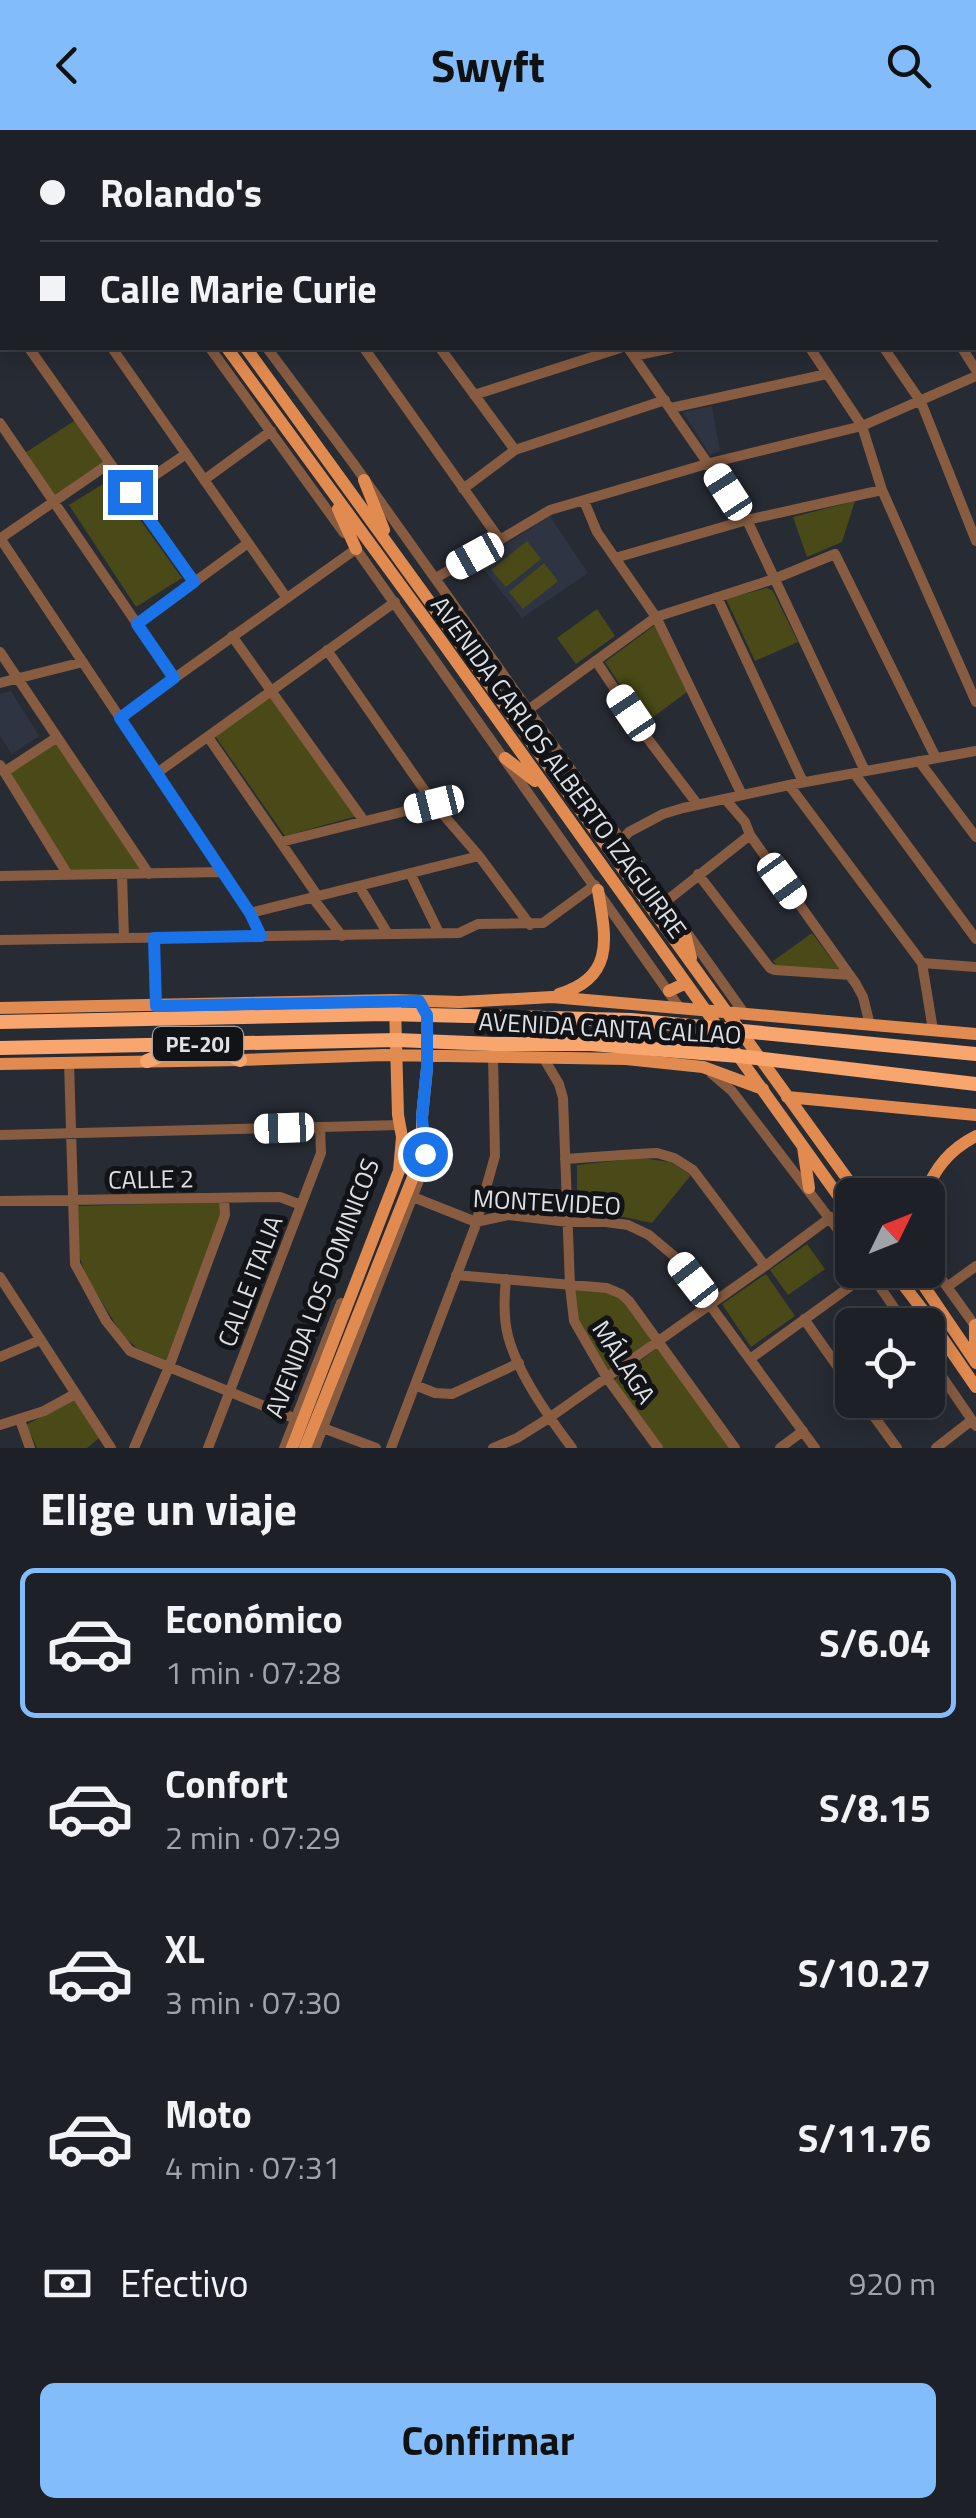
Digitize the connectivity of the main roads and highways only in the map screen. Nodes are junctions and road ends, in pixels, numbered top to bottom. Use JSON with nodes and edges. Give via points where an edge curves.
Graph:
{"nodes":[{"id":1,"x":219,"y":350,"type":"edge"},
{"id":2,"x":247,"y":350,"type":"edge"},
{"id":3,"x":364,"y":480,"type":"road end"},
{"id":4,"x":327,"y":484,"type":"junction"},
{"id":5,"x":390,"y":546,"type":"junction"},
{"id":6,"x":356,"y":549,"type":"road end"},
{"id":7,"x":445,"y":635,"type":"junction"},
{"id":8,"x":542,"y":757,"type":"junction"},
{"id":9,"x":505,"y":758,"type":"road end"},
{"id":10,"x":575,"y":776,"type":"road end"},
{"id":11,"x":547,"y":791,"type":"junction"},
{"id":12,"x":597,"y":888,"type":"road end"},
{"id":13,"x":684,"y":930,"type":"road end"},
{"id":14,"x":692,"y":965,"type":"junction"},
{"id":15,"x":686,"y":982,"type":"junction"},
{"id":16,"x":669,"y":991,"type":"road end"},
{"id":17,"x":552,"y":997,"type":"junction"},
{"id":18,"x":395,"y":1007,"type":"junction"},
{"id":19,"x":0,"y":1008,"type":"edge"},
{"id":20,"x":423,"y":1008,"type":"junction"},
{"id":21,"x":705,"y":1009,"type":"junction"},
{"id":22,"x":725,"y":1011,"type":"junction"},
{"id":23,"x":0,"y":1022,"type":"edge"},
{"id":24,"x":719,"y":1029,"type":"junction"},
{"id":25,"x":740,"y":1031,"type":"junction"},
{"id":26,"x":976,"y":1034,"type":"edge"},
{"id":27,"x":188,"y":1044,"type":"junction"},
{"id":28,"x":212,"y":1044,"type":"junction"},
{"id":29,"x":0,"y":1048,"type":"edge"},
{"id":30,"x":397,"y":1048,"type":"junction"},
{"id":31,"x":427,"y":1048,"type":"junction"},
{"id":32,"x":976,"y":1054,"type":"edge"},
{"id":33,"x":740,"y":1056,"type":"junction"},
{"id":34,"x":240,"y":1060,"type":"junction"},
{"id":35,"x":760,"y":1060,"type":"junction"},
{"id":36,"x":147,"y":1062,"type":"junction"},
{"id":37,"x":0,"y":1064,"type":"edge"},
{"id":38,"x":976,"y":1084,"type":"edge"},
{"id":39,"x":764,"y":1090,"type":"junction"},
{"id":40,"x":787,"y":1097,"type":"junction"},
{"id":41,"x":976,"y":1115,"type":"edge"},
{"id":42,"x":422,"y":1117,"type":"junction"},
{"id":43,"x":399,"y":1120,"type":"junction"},
{"id":44,"x":976,"y":1136,"type":"edge"},
{"id":45,"x":802,"y":1144,"type":"junction"},
{"id":46,"x":847,"y":1178,"type":"edge"},
{"id":47,"x":932,"y":1178,"type":"edge"},
{"id":48,"x":809,"y":1188,"type":"road end"},
{"id":49,"x":835,"y":1191,"type":"edge"},
{"id":50,"x":909,"y":1288,"type":"edge"},
{"id":51,"x":930,"y":1308,"type":"edge"},
{"id":52,"x":945,"y":1326,"type":"edge"},
{"id":53,"x":976,"y":1326,"type":"edge"},
{"id":54,"x":945,"y":1333,"type":"edge"},
{"id":55,"x":975,"y":1362,"type":"edge"},
{"id":56,"x":976,"y":1387,"type":"edge"},
{"id":57,"x":292,"y":1448,"type":"edge"},
{"id":58,"x":305,"y":1448,"type":"edge"}],
"edges":[{"from":1,"to":4,"type":"main road","name":"AVENIDA CARLOS ALBERTO IZAGUIRRE"},
{"from":2,"to":5,"type":"main road","name":"AVENIDA CARLOS ALBERTO IZAGUIRRE"},
{"from":3,"to":5,"type":"main road"},
{"from":4,"to":6,"type":"main road"},
{"from":4,"to":7,"type":"main road","name":"AVENIDA CARLOS ALBERTO IZAGUIRRE"},
{"from":5,"to":7,"type":"main road","name":"AVENIDA CARLOS ALBERTO IZAGUIRRE"},
{"from":7,"to":8,"type":"main road","name":"AVENIDA CARLOS ALBERTO IZAGUIRRE"},
{"from":7,"to":11,"type":"main road","name":"AVENIDA CARLOS ALBERTO IZAGUIRRE"},
{"from":8,"to":10,"type":"main road"},
{"from":8,"to":14,"type":"main road","name":"AVENIDA CARLOS ALBERTO IZAGUIRRE"},
{"from":9,"to":11,"type":"main road"},
{"from":11,"to":15,"type":"main road","name":"AVENIDA CARLOS ALBERTO IZAGUIRRE"},
{"from":12,"to":17,"type":"main road","via":[[606,930],[602,960],[570,991]]},
{"from":13,"to":14,"type":"main road"},
{"from":14,"to":22,"type":"main road","name":"AVENIDA CARLOS ALBERTO IZAGUIRRE"},
{"from":15,"to":16,"type":"main road"},
{"from":15,"to":21,"type":"main road","name":"AVENIDA CARLOS ALBERTO IZAGUIRRE"},
{"from":17,"to":20,"type":"main road","name":"AVENIDA CANTA CALLAO"},
{"from":17,"to":21,"type":"main road","name":"AVENIDA CANTA CALLAO"},
{"from":18,"to":19,"type":"main road","name":"AVENIDA CANTA CALLAO"},
{"from":18,"to":20,"type":"highway","name":"AVENIDA CANTA CALLAO","number":"PE-20J"},
{"from":18,"to":23,"type":"highway","name":"AVENIDA CANTA CALLAO","number":"PE-20J"},
{"from":18,"to":30,"type":"main road","name":"AVENIDA LOS DOMINICOS"},
{"from":20,"to":24,"type":"highway","name":"AVENIDA CANTA CALLAO","number":"PE-20J"},
{"from":20,"to":31,"type":"main road","name":"AVENIDA LOS DOMINICOS"},
{"from":21,"to":22,"type":"main road","name":"AVENIDA CANTA CALLAO"},
{"from":21,"to":24,"type":"main road","name":"AVENIDA CARLOS ALBERTO IZAGUIRRE"},
{"from":22,"to":25,"type":"main road","name":"AVENIDA CARLOS ALBERTO IZAGUIRRE"},
{"from":22,"to":26,"type":"main road","name":"AVENIDA CANTA CALLAO"},
{"from":24,"to":25,"type":"highway","name":"AVENIDA CANTA CALLAO","number":"PE-20J"},
{"from":24,"to":33,"type":"main road","name":"AVENIDA CARLOS ALBERTO IZAGUIRRE"},
{"from":25,"to":32,"type":"highway","name":"AVENIDA CANTA CALLAO","number":"PE-20J"},
{"from":25,"to":35,"type":"main road","name":"AVENIDA CARLOS ALBERTO IZAGUIRRE"},
{"from":27,"to":28,"type":"highway","name":"AVENIDA CANTA CALLAO","number":"PE-20J"},
{"from":27,"to":29,"type":"highway","name":"AVENIDA CANTA CALLAO","number":"PE-20J"},
{"from":27,"to":36,"type":"highway"},
{"from":28,"to":30,"type":"highway","name":"AVENIDA CANTA CALLAO","number":"PE-20J"},
{"from":28,"to":34,"type":"highway"},
{"from":30,"to":31,"type":"highway","name":"AVENIDA CANTA CALLAO","number":"PE-20J"},
{"from":30,"to":34,"type":"main road","name":"AVENIDA CANTA CALLAO"},
{"from":30,"to":43,"type":"main road","name":"AVENIDA LOS DOMINICOS"},
{"from":31,"to":33,"type":"highway","name":"AVENIDA CANTA CALLAO","number":"PE-20J","via":[[591,1044]]},
{"from":31,"to":39,"type":"main road","name":"AVENIDA CANTA CALLAO","via":[[702,1067]]},
{"from":31,"to":42,"type":"main road","name":"AVENIDA LOS DOMINICOS"},
{"from":33,"to":35,"type":"highway","name":"AVENIDA CANTA CALLAO","number":"PE-20J"},
{"from":33,"to":39,"type":"main road","name":"AVENIDA CARLOS ALBERTO IZAGUIRRE"},
{"from":34,"to":36,"type":"main road","name":"AVENIDA CANTA CALLAO"},
{"from":35,"to":38,"type":"highway","name":"AVENIDA CANTA CALLAO","number":"PE-20J"},
{"from":35,"to":40,"type":"main road","name":"AVENIDA CARLOS ALBERTO IZAGUIRRE"},
{"from":36,"to":37,"type":"main road","name":"AVENIDA CANTA CALLAO"},
{"from":39,"to":40,"type":"main road","name":"AVENIDA CANTA CALLAO"},
{"from":39,"to":45,"type":"main road","name":"AVENIDA CARLOS ALBERTO IZAGUIRRE"},
{"from":40,"to":41,"type":"main road","name":"AVENIDA CANTA CALLAO"},
{"from":40,"to":46,"type":"main road","name":"AVENIDA CARLOS ALBERTO IZAGUIRRE"},
{"from":42,"to":43,"type":"main road","via":[[410,1105]]},
{"from":42,"to":58,"type":"main road","name":"AVENIDA LOS DOMINICOS","via":[[415,1172]]},
{"from":43,"to":57,"type":"main road","name":"AVENIDA LOS DOMINICOS","via":[[397,1176]]},
{"from":44,"to":47,"type":"main road","via":[[946,1156]]},
{"from":45,"to":48,"type":"main road"},
{"from":45,"to":49,"type":"main road","name":"AVENIDA CARLOS ALBERTO IZAGUIRRE"},
{"from":50,"to":51,"type":"main road"},
{"from":52,"to":55,"type":"main road"},
{"from":53,"to":55,"type":"main road"},
{"from":54,"to":56,"type":"main road"}]}
